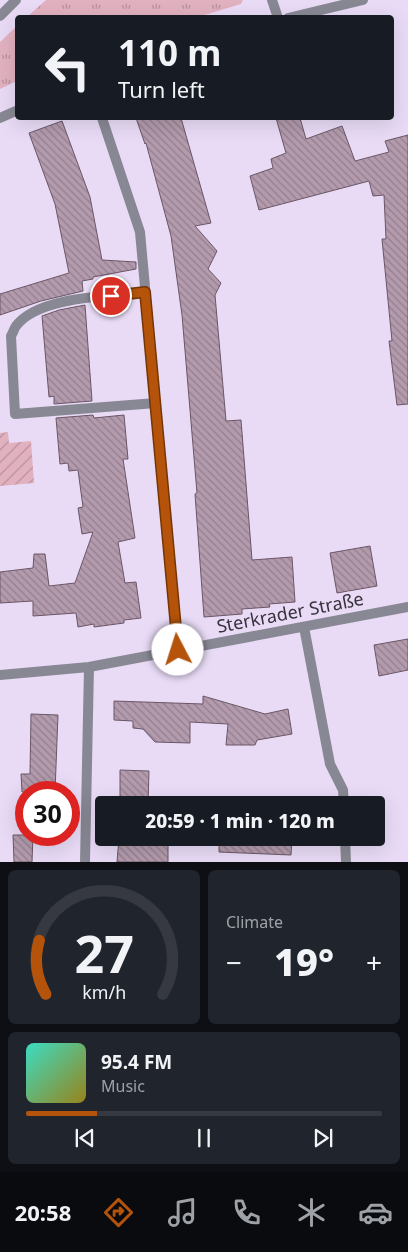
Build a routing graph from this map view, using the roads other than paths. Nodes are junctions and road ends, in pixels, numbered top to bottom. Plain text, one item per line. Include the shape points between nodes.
1 (16, 0) edge
2 (272, 0) edge
3 (363, 0) edge
4 (277, 15) edge
5 (300, 15) edge
6 (0, 16) edge
7 (15, 111) edge
8 (0, 118) edge
9 (103, 120) edge
10 (145, 292) junction
11 (156, 403) junction
12 (408, 607) edge
13 (304, 627) junction
14 (178, 650) junction
15 (89, 668) junction
16 (0, 676) edge
17 (343, 796) edge
18 (345, 846) edge
19 (85, 862) edge
20 (346, 862) edge

1 - 6 street
2 - 4 street
3 - 5 street
7 - 8 street
9 - 10 street via 140,232
10 - 11 street
10 - 11 street via 60,301 40,308 16,326 11,336 16,414
11 - 14 street
12 - 13 street, Sterkrader Straße
13 - 14 street, Sterkrader Straße
13 - 17 street via 330,764
14 - 15 street, Sterkrader Straße
15 - 16 street, Sterkrader Straße
15 - 19 street
18 - 20 street

